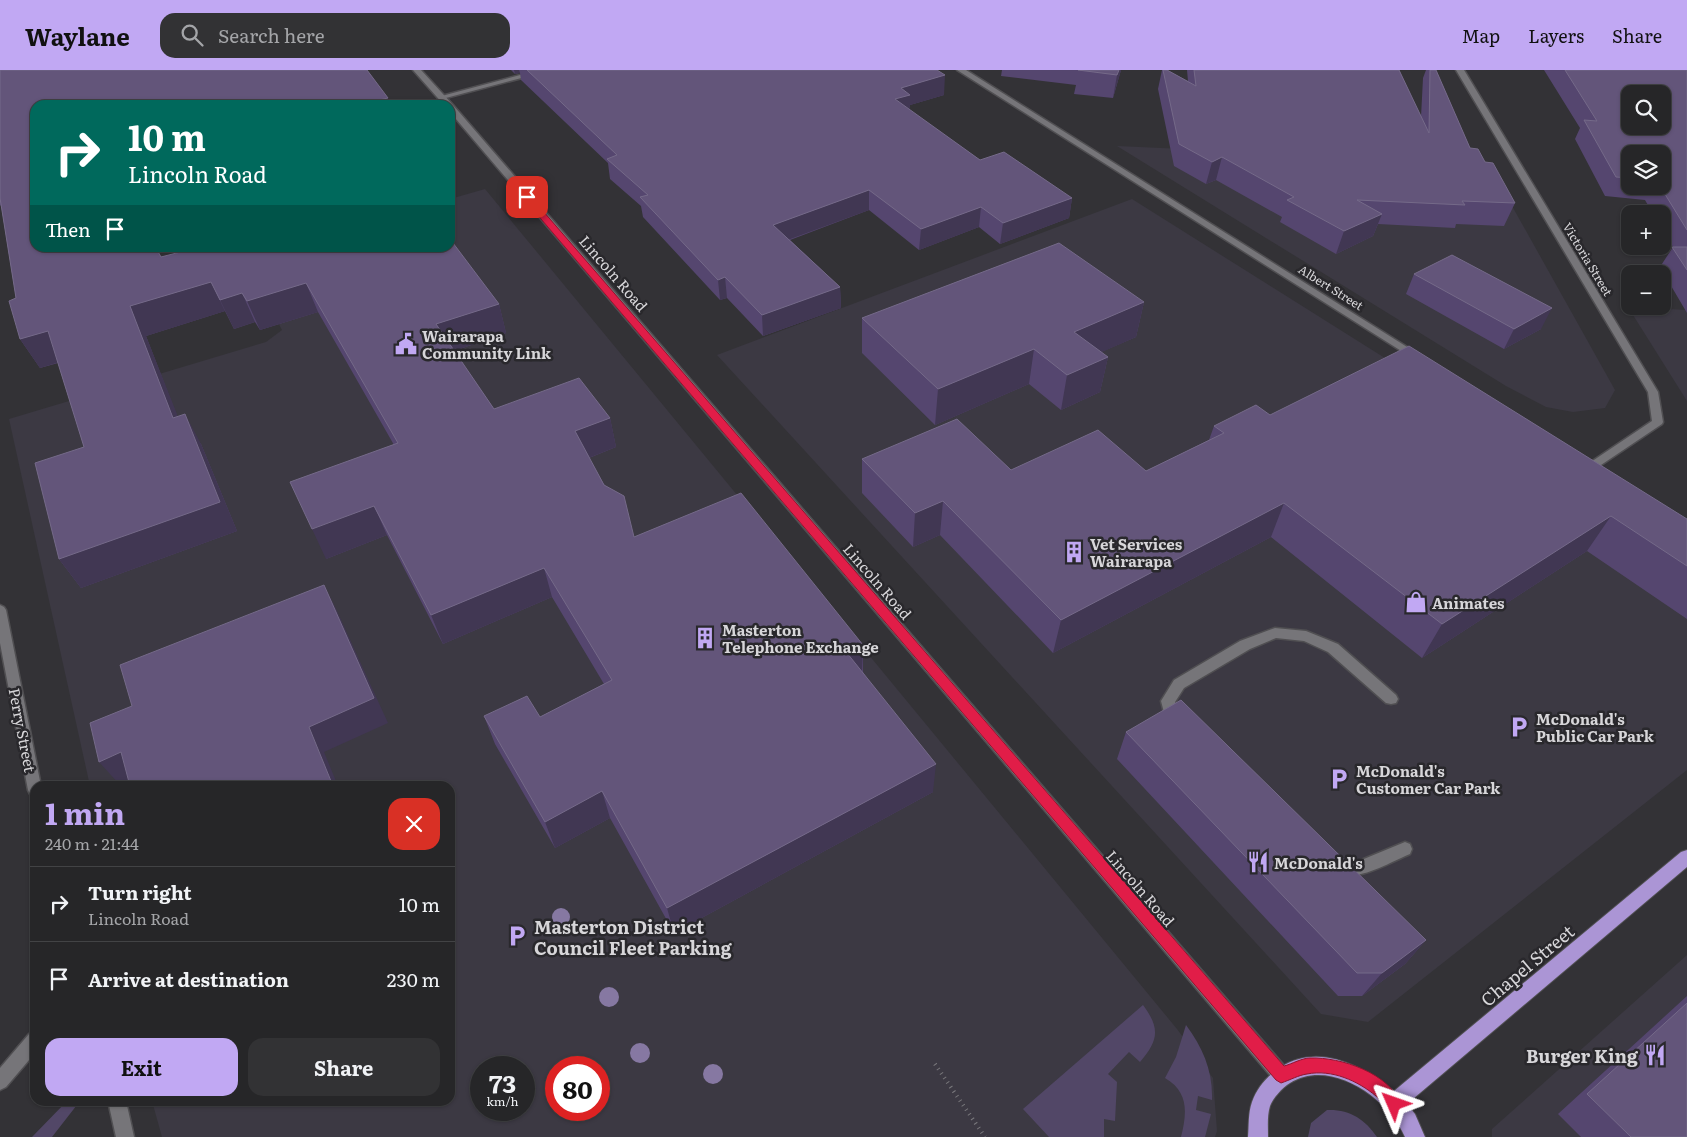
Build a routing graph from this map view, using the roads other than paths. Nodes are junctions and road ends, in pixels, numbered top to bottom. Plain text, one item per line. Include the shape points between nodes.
1 (417, 70) edge
2 (548, 70) edge
3 (961, 70) edge
4 (1460, 70) edge
5 (444, 100) edge
6 (455, 100) edge
7 (455, 112) edge
8 (1423, 360) edge
9 (1591, 465) edge
10 (0, 610) edge
11 (1391, 699) dead end
12 (1185, 730) edge
13 (33, 781) edge
14 (1405, 849) dead end
15 (1687, 857) edge
16 (1322, 860) edge
17 (30, 1046) edge
18 (1281, 1075) junction
19 (0, 1081) edge
20 (1394, 1104) junction
21 (118, 1106) edge
22 (125, 1137) edge
23 (1258, 1137) edge
24 (1415, 1137) edge

1 - 5 street, Lincoln Road
2 - 6 street
3 - 8 street, Albert Street
4 - 9 street, Victoria Street via 1653,392 1658,422
7 - 18 street, Lincoln Road
10 - 13 street, Perry Street
11 - 12 street via 1333,648 1306,636 1275,633 1245,645 1179,684 1168,701 1171,716
14 - 16 street via 1360,868 1334,868
15 - 20 highway, Chapel Street
17 - 19 street
18 - 20 highway via 1308,1066 1338,1067 1360,1076
18 - 23 highway via 1262,1100
20 - 24 highway via 1406,1117
21 - 22 street

